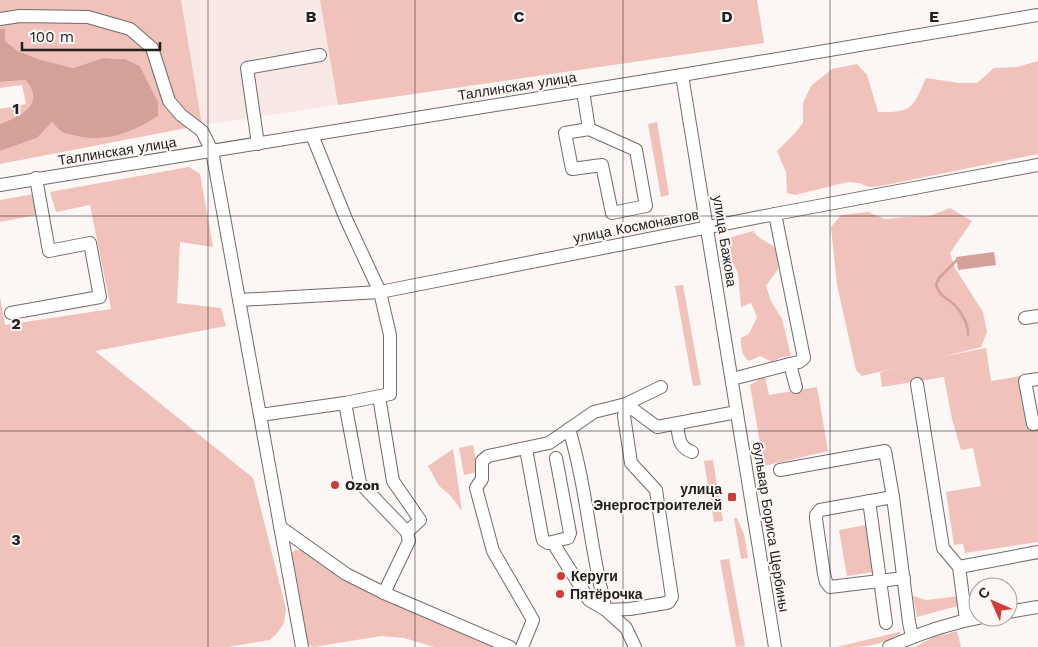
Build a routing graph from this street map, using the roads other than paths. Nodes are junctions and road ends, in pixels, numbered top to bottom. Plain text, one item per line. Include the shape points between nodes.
1 (1038, 15) edge
2 (0, 19) edge
3 (320, 55) dead end
4 (682, 75) junction
5 (583, 91) junction
6 (589, 129) junction
7 (312, 135) junction
8 (258, 144) junction
9 (212, 151) junction
10 (1038, 165) edge
11 (36, 178) junction
12 (0, 185) edge
13 (775, 214) junction
14 (708, 227) junction
15 (380, 292) junction
16 (238, 300) junction
17 (11, 313) dead end
18 (790, 364) junction
19 (732, 379) junction
20 (1038, 379) edge
21 (917, 384) dead end
22 (661, 387) dead end
23 (796, 387) dead end
24 (379, 396) junction
25 (345, 403) junction
26 (626, 404) junction
27 (737, 412) junction
28 (260, 415) junction
29 (1038, 423) edge
30 (677, 424) junction
31 (568, 429) junction
32 (531, 448) junction
33 (692, 452) dead end
34 (556, 458) dead end
35 (780, 470) dead end
36 (894, 497) junction
37 (869, 501) junction
38 (280, 527) junction
39 (407, 532) junction
40 (553, 543) junction
41 (305, 545) junction
42 (1038, 552) edge
43 (286, 560) junction
44 (959, 568) junction
45 (904, 578) junction
46 (880, 581) junction
47 (384, 593) junction
48 (1038, 607) edge
49 (606, 610) junction
50 (1018, 610) edge
51 (966, 620) joint
52 (886, 623) dead end
53 (912, 637) junction
54 (302, 647) edge
55 (510, 647) edge
56 (522, 647) edge
57 (635, 647) edge
58 (775, 647) edge
59 (889, 647) edge
60 (901, 647) edge

1 - 4 street, Таллинская улица
2 - 9 street via 20,16 88,18 130,29 152,48 169,101 202,131
3 - 8 street via 247,68
4 - 5 street, Таллинская улица
4 - 14 street, улица Бажова
5 - 6 street
5 - 7 street, Таллинская улица
6 - 6 street via 565,133 572,169 602,164 612,213 646,206 636,150
7 - 8 street, Таллинская улица
7 - 15 street
8 - 9 street, Таллинская улица
9 - 11 street, Таллинская улица
9 - 16 street
10 - 13 street, улица Космонавтов
11 - 12 street, Таллинская улица
11 - 17 street via 49,251 90,243 100,297
13 - 14 street, улица Космонавтов
13 - 18 street via 804,358
14 - 15 street, улица Космонавтов
14 - 19 street, улица Бажова
15 - 16 street, улица Космонавтов
15 - 24 street via 390,335 390,394
16 - 28 street
18 - 19 street
18 - 23 street
19 - 27 street, улица Бажова
20 - 29 street via 1025,381 1033,424
21 - 44 street via 943,548
22 - 26 street
24 - 25 street
24 - 39 street via 393,481 420,520
25 - 28 street
25 - 39 street via 360,483
26 - 30 street via 657,426
26 - 31 street via 594,412
26 - 49 street via 624,416 631,463 656,490 672,597 666,603
27 - 30 street
27 - 58 street, бульвар Бориса Щербины
28 - 38 street
30 - 33 street via 680,443
31 - 32 street via 549,443
31 - 49 street
32 - 40 street via 543,540
32 - 56 street via 488,456 482,461 482,479 476,488 493,551 533,620
34 - 40 street via 570,533 568,538
35 - 36 street via 885,451
36 - 37 street
36 - 45 street
37 - 46 street
37 - 46 street via 820,510 816,519 824,574 830,587
38 - 41 street
38 - 43 street
39 - 47 street via 409,541
40 - 49 street via 589,600
41 - 43 street via 290,549
41 - 47 street via 346,574
42 - 44 street
43 - 54 street
44 - 51 street
45 - 46 street
45 - 53 street
46 - 52 street
47 - 55 street
48 - 50 street
49 - 57 street via 626,628
51 - 53 street
53 - 59 street
53 - 60 street

